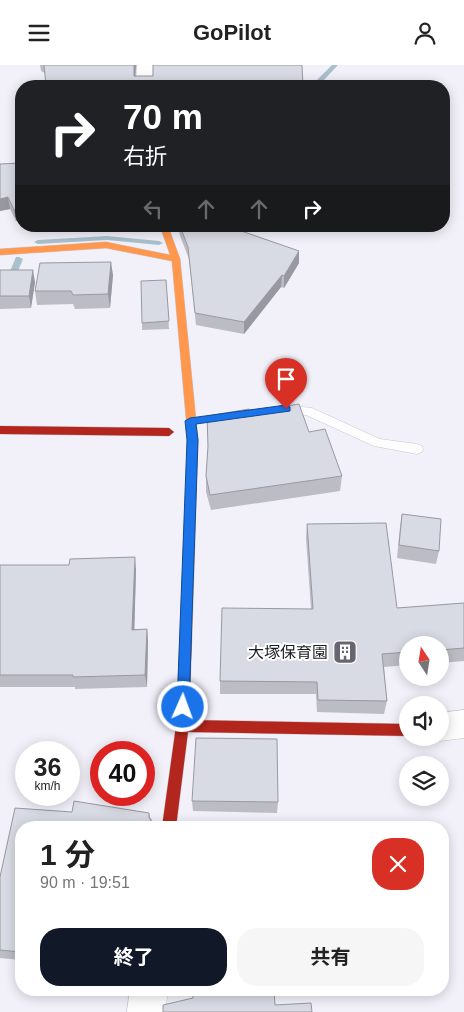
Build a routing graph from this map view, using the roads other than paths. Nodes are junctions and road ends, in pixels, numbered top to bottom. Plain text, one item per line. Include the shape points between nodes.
1 (145, 65) edge
2 (144, 80) edge
3 (166, 232) edge
4 (0, 252) edge
5 (176, 259) junction
6 (267, 411) edge
7 (0, 430) edge
8 (169, 432) dead end
9 (417, 449) dead end
10 (464, 724) edge
11 (449, 726) edge
12 (182, 727) junction
13 (399, 730) edge
14 (171, 821) edge
15 (148, 996) edge
16 (146, 1012) edge

1 - 2 street
3 - 5 street
4 - 5 street via 106,245
5 - 12 street via 195,421
6 - 9 lane via 308,411 378,443
7 - 8 street
10 - 11 street
12 - 13 street
12 - 14 street
15 - 16 street

